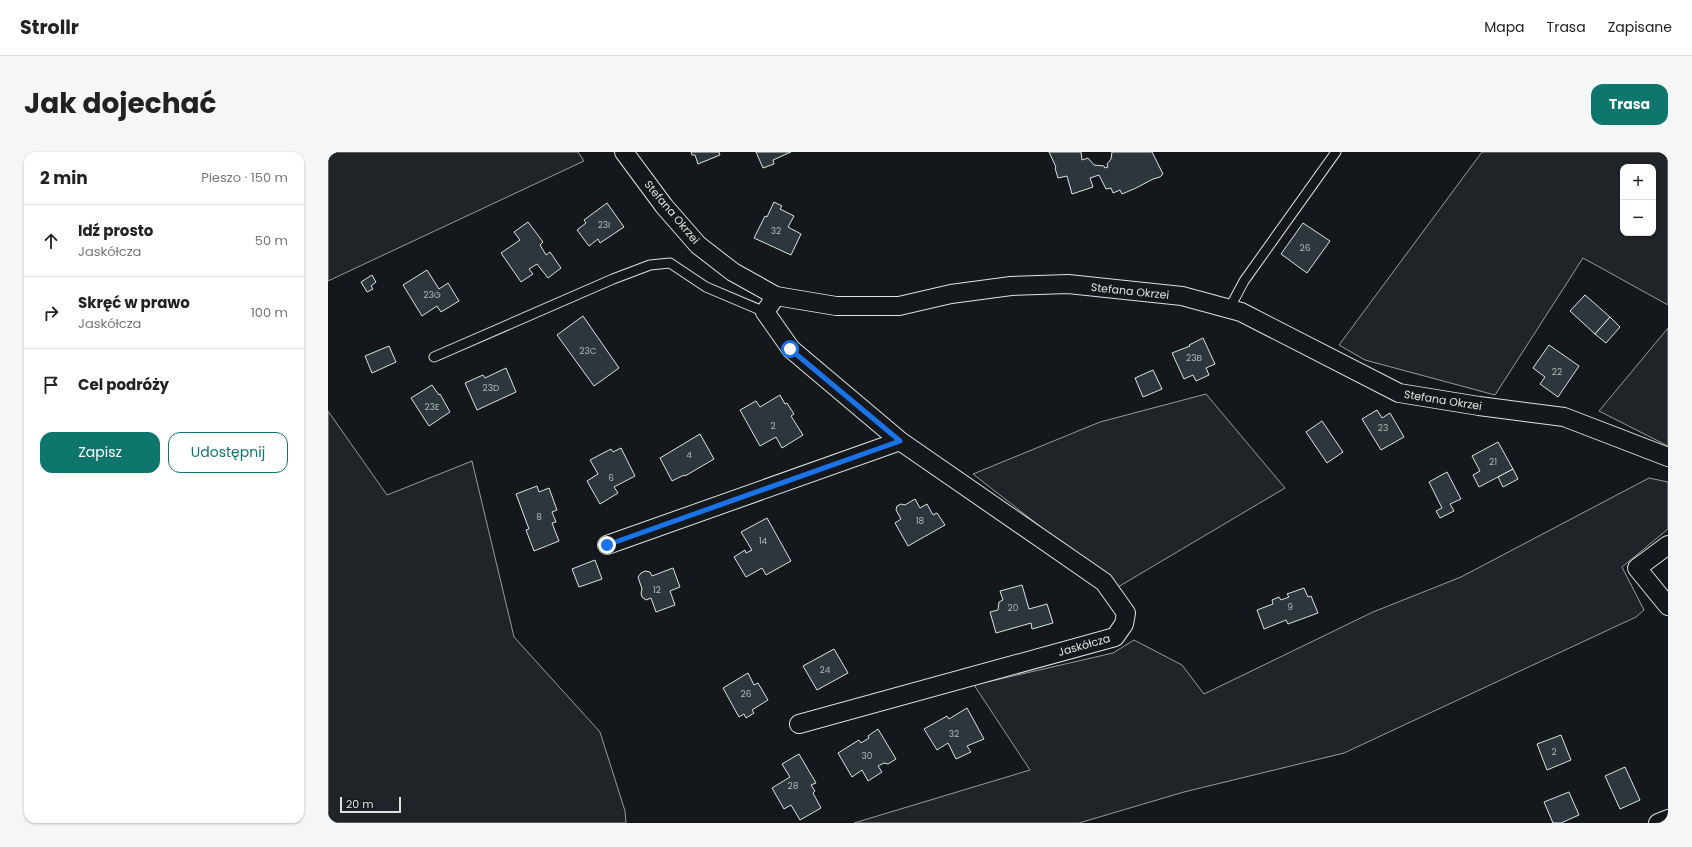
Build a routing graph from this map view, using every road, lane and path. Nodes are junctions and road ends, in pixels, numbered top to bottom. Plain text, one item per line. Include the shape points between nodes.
1 (624, 152) edge
2 (1336, 152) edge
3 (776, 296) junction
4 (1229, 309) junction
5 (765, 312) junction
6 (434, 357) dead end
7 (900, 441) junction
8 (1668, 457) edge
9 (607, 545) dead end
10 (1668, 545) edge
11 (1668, 606) edge
12 (799, 724) dead end
13 (1668, 819) edge
14 (1658, 823) edge

1 - 3 street, Stefana Okrzei via 664,206 698,245 733,272
2 - 4 lane via 1244,281
3 - 4 street, Stefana Okrzei via 836,306 900,306 951,294 1011,286 1068,284 1182,296
3 - 5 street
4 - 8 street, Stefana Okrzei via 1241,312 1399,393 1564,417
5 - 6 lane via 706,287 670,263 650,265 612,279
5 - 7 street, Jaskółcza via 790,349
7 - 9 street
7 - 12 street, Jaskółcza via 1104,582 1126,613 1124,624 1115,637
10 - 11 street via 1637,568
13 - 14 street

